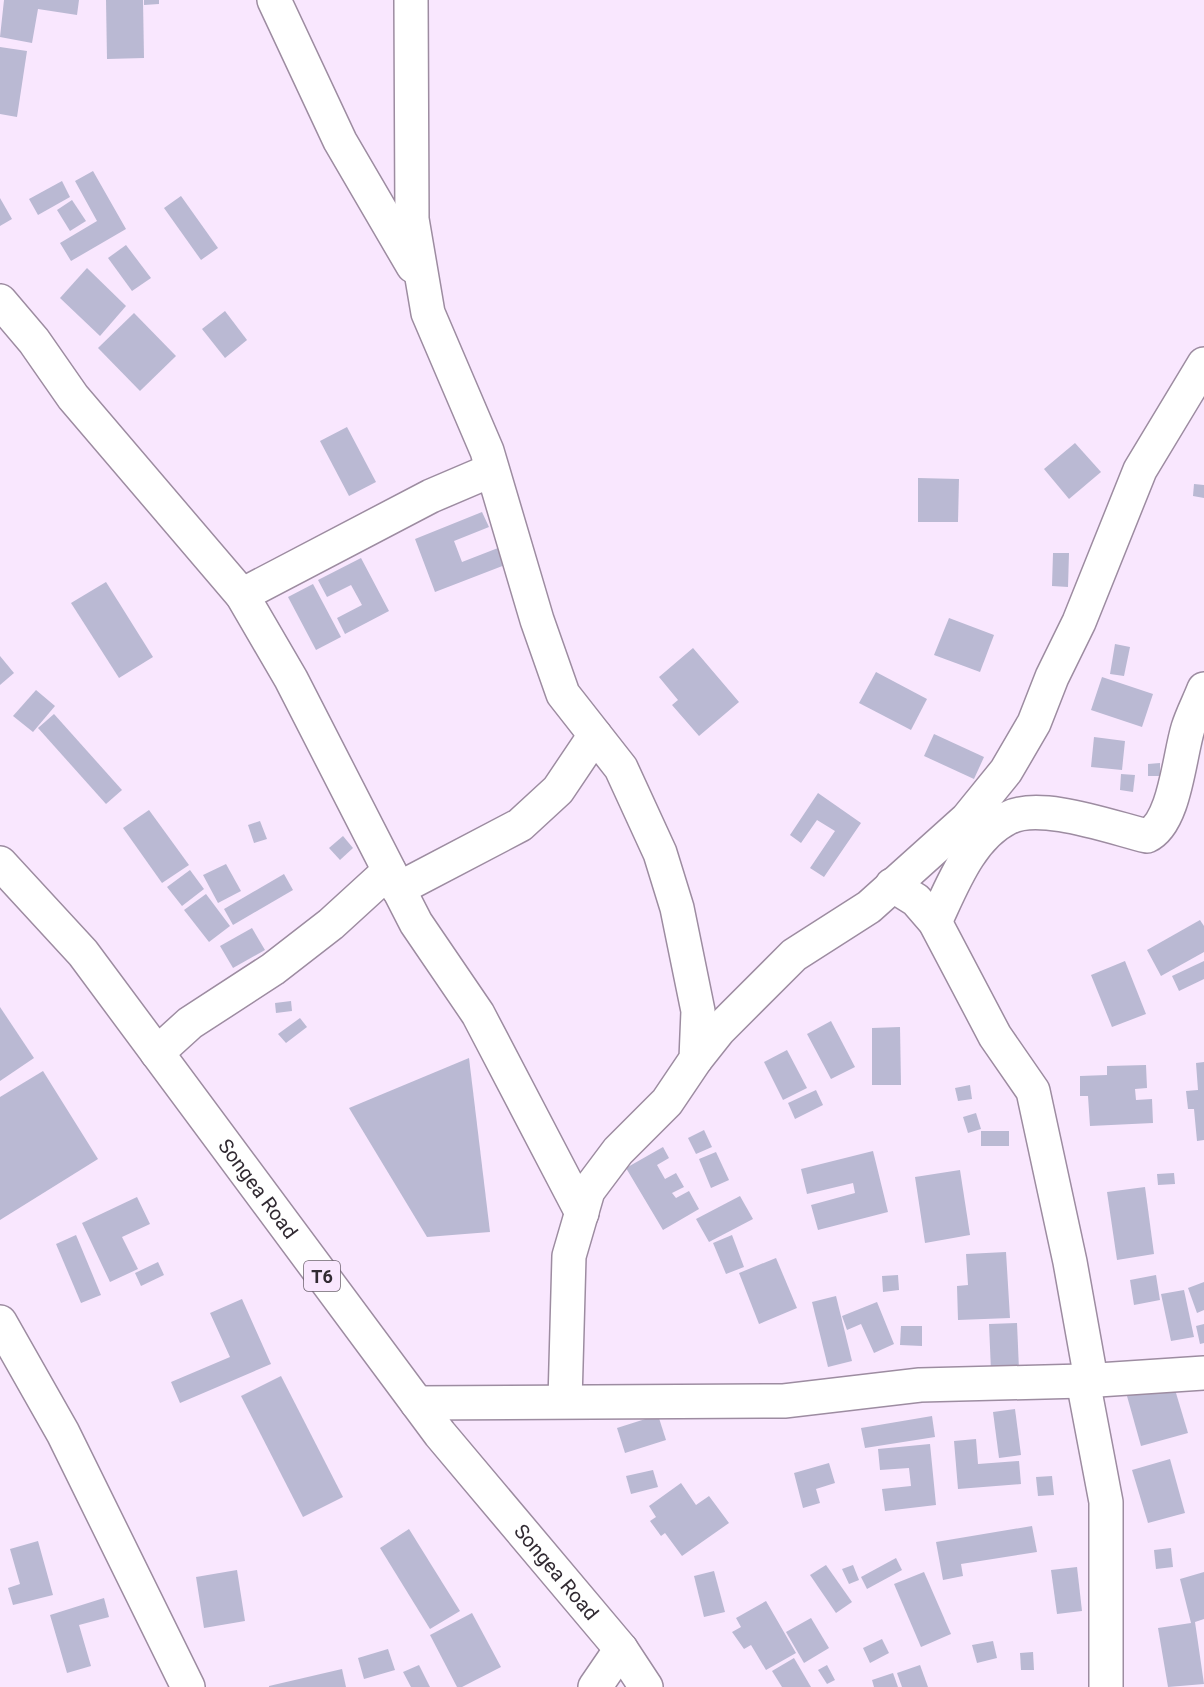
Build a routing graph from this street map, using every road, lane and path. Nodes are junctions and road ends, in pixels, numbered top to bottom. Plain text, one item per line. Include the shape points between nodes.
1 (274, 0) edge
2 (411, 0) edge
3 (422, 280) junction
4 (0, 301) edge
5 (1203, 369) edge
6 (492, 470) junction
7 (242, 595) junction
8 (1204, 689) edge
9 (596, 735) junction
10 (0, 863) edge
11 (393, 880) junction
12 (892, 885) junction
13 (935, 922) junction
14 (157, 1053) junction
15 (696, 1059) junction
16 (582, 1212) junction
17 (0, 1322) edge
18 (1204, 1373) edge
19 (1087, 1380) junction
20 (565, 1401) junction
21 (417, 1403) junction
22 (621, 1649) junction
23 (188, 1687) edge
24 (595, 1687) edge
25 (646, 1687) edge
26 (1106, 1687) edge

1 - 3 main road via 340,141
2 - 3 main road via 411,219
3 - 6 main road via 428,314
4 - 7 main road via 88,415
5 - 12 main road via 1140,470 1079,622 1034,723 1006,771 967,819
6 - 7 main road via 431,496
6 - 9 main road via 562,694
7 - 11 main road via 291,679
8 - 13 main road via 1188,727 1166,814 1156,832 1147,837 1041,813 1009,817 994,827 966,858
9 - 11 main road via 558,790 520,825
9 - 15 main road via 621,768 660,853 698,1011
10 - 14 main road, Songea Road / T6 via 83,953
11 - 14 main road via 273,969 190,1023
11 - 16 main road via 416,923 478,1014
12 - 13 main road via 916,900
12 - 15 main road via 869,907 794,955 719,1030
13 - 19 main road via 995,1036 1033,1091 1070,1262
14 - 21 main road, Songea Road / T6
15 - 16 main road via 667,1102 618,1151 588,1191
16 - 20 main road via 569,1256
17 - 23 main road via 63,1433
18 - 19 main road
19 - 20 main road via 920,1386 784,1401
19 - 26 main road via 1106,1502
20 - 21 main road
21 - 22 main road, Songea Road / T6
22 - 24 main road
22 - 25 main road, Songea Road / T6

